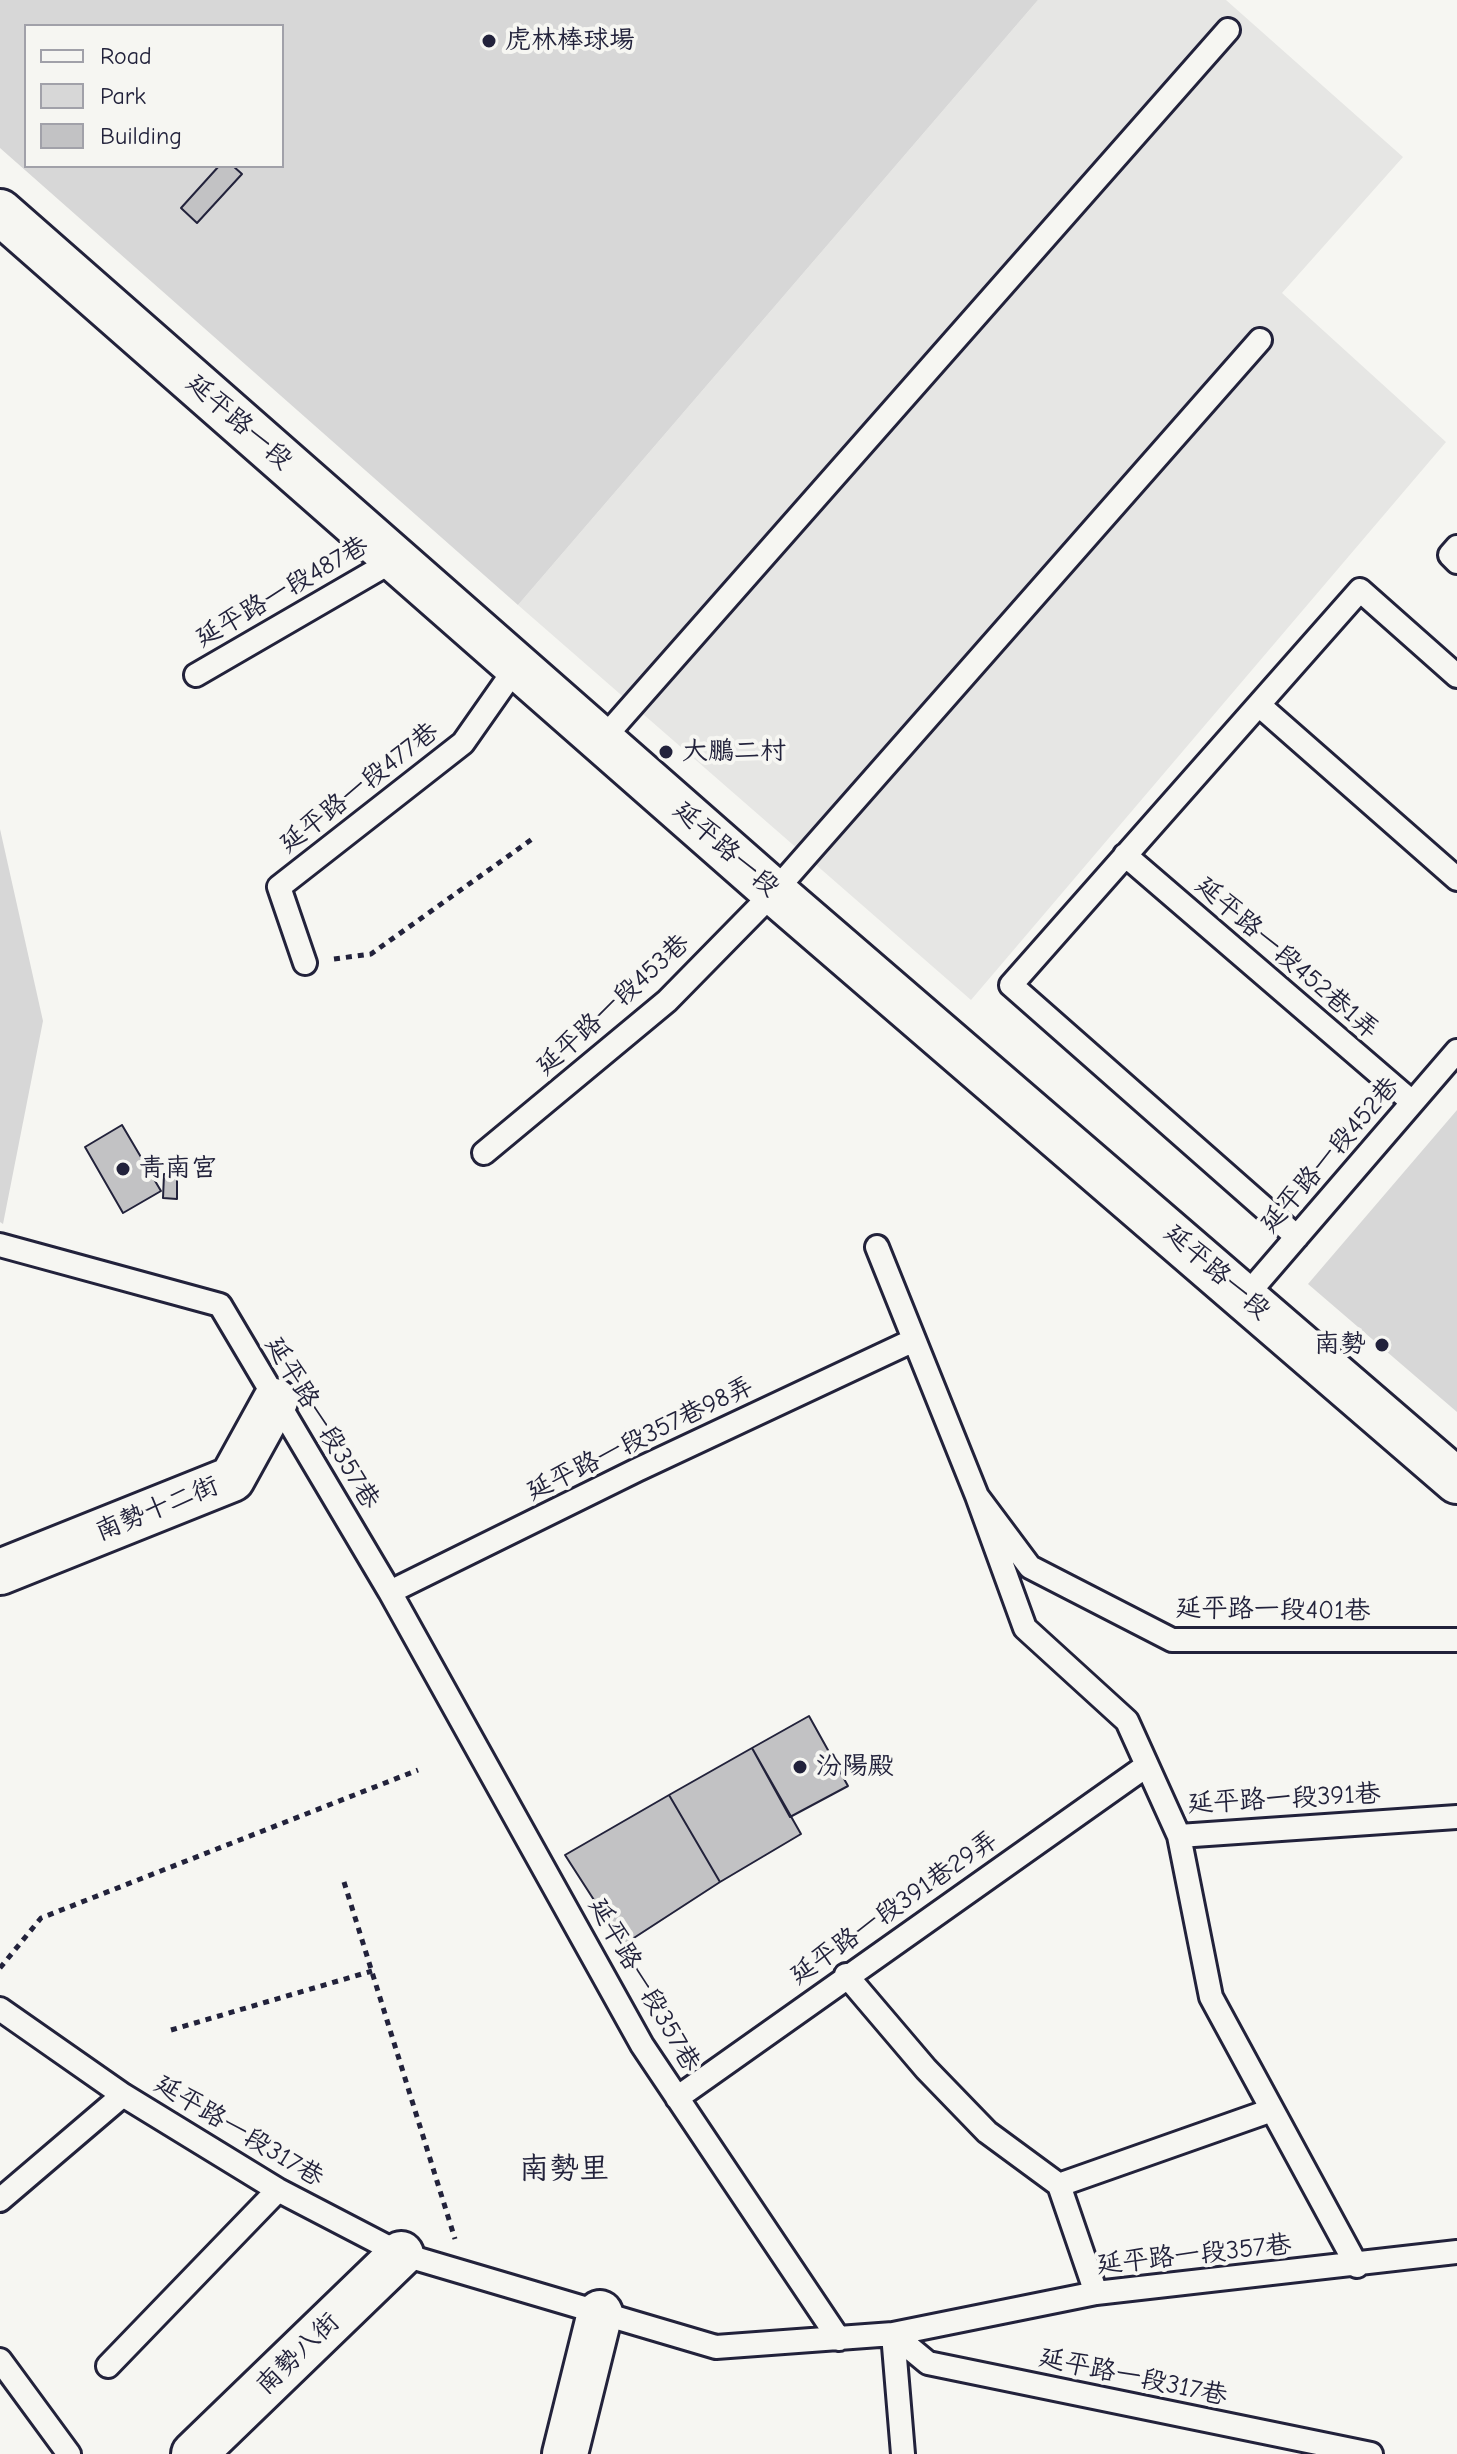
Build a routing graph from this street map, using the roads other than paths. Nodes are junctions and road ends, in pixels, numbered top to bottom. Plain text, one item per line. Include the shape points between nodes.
1 (1228, 30) dead end
2 (0, 212) edge
3 (1260, 340) dead end
4 (1457, 547) edge
5 (396, 559) junction
6 (1457, 562) edge
7 (517, 666) junction
8 (196, 675) dead end
9 (1457, 676) edge
10 (1259, 705) junction
11 (602, 740) junction
12 (1125, 855) junction
13 (1457, 879) edge
14 (774, 892) junction
15 (305, 963) road end
16 (1457, 1051) edge
17 (1412, 1102) junction
18 (484, 1153) dead end
19 (1297, 1237) junction
20 (0, 1245) edge
21 (877, 1247) dead end
22 (1245, 1297) junction
23 (914, 1340) junction
24 (275, 1401) junction
25 (1457, 1481) edge
26 (977, 1496) junction
27 (0, 1572) edge
28 (390, 1592) junction
29 (1457, 1640) edge
30 (1146, 1766) junction
31 (1457, 1817) edge
32 (1179, 1836) junction
33 (846, 1975) junction
34 (0, 2009) edge
35 (123, 2095) junction
36 (677, 2098) junction
37 (1272, 2110) junction
38 (1059, 2185) junction
39 (278, 2190) junction
40 (0, 2200) edge
41 (1457, 2252) edge
42 (401, 2254) junction
43 (1357, 2266) junction
44 (1096, 2293) junction
45 (600, 2313) junction
46 (893, 2334) junction
47 (839, 2339) junction
48 (0, 2360) edge
49 (108, 2366) dead end
50 (69, 2454) edge
51 (194, 2454) edge
52 (565, 2454) edge
53 (903, 2454) edge
54 (1371, 2454) edge

1 - 11 lane
2 - 5 street, 延平路一段
3 - 14 lane, 延平路一段453巷
4 - 6 lane via 1450,555
5 - 7 street, 延平路一段
5 - 8 lane, 延平路一段487巷
7 - 11 street, 延平路一段
7 - 15 lane, 延平路一段477巷 via 463,743 279,887
9 - 10 lane via 1360,590
10 - 12 lane
10 - 13 lane
11 - 14 street, 延平路一段
12 - 17 lane, 延平路一段452巷1弄
12 - 19 lane via 1011,985
14 - 18 lane, 延平路一段453巷 via 667,1001
14 - 22 street, 延平路一段
16 - 17 lane, 延平路一段452巷
17 - 19 lane, 延平路一段452巷
19 - 22 lane, 延平路一段452巷
20 - 24 lane, 延平路一段357巷 via 220,1305
21 - 23 lane, 延平路一段401巷
22 - 25 street, 延平路一段
23 - 26 lane, 延平路一段401巷
23 - 28 lane, 延平路一段357巷98弄
24 - 27 street, 南勢十二街 via 232,1479
24 - 28 lane, 延平路一段357巷
26 - 29 lane, 延平路一段401巷 via 1030,1567 1172,1640
26 - 30 lane, 延平路一段391巷 via 1025,1628 1127,1721
28 - 36 lane, 延平路一段357巷 via 642,2045
30 - 32 lane, 延平路一段391巷
30 - 33 lane, 延平路一段391巷29弄
31 - 32 lane, 延平路一段391巷
32 - 37 lane via 1211,1997
33 - 36 lane, 延平路一段391巷29弄
33 - 38 lane via 987,2132
34 - 35 lane, 延平路一段317巷
35 - 39 lane, 延平路一段317巷
35 - 40 lane
36 - 47 lane, 延平路一段357巷
37 - 38 lane
37 - 43 lane
38 - 44 lane
39 - 42 lane, 延平路一段317巷
39 - 49 lane
41 - 43 lane, 延平路一段357巷
42 - 45 lane, 延平路一段317巷
42 - 51 street, 南勢八街
43 - 44 lane, 延平路一段357巷
44 - 46 lane, 延平路一段357巷
45 - 47 lane, 延平路一段317巷 via 716,2347
45 - 52 street
46 - 47 lane, 延平路一段357巷
46 - 53 lane
46 - 54 lane, 延平路一段317巷 via 928,2363
48 - 50 lane

